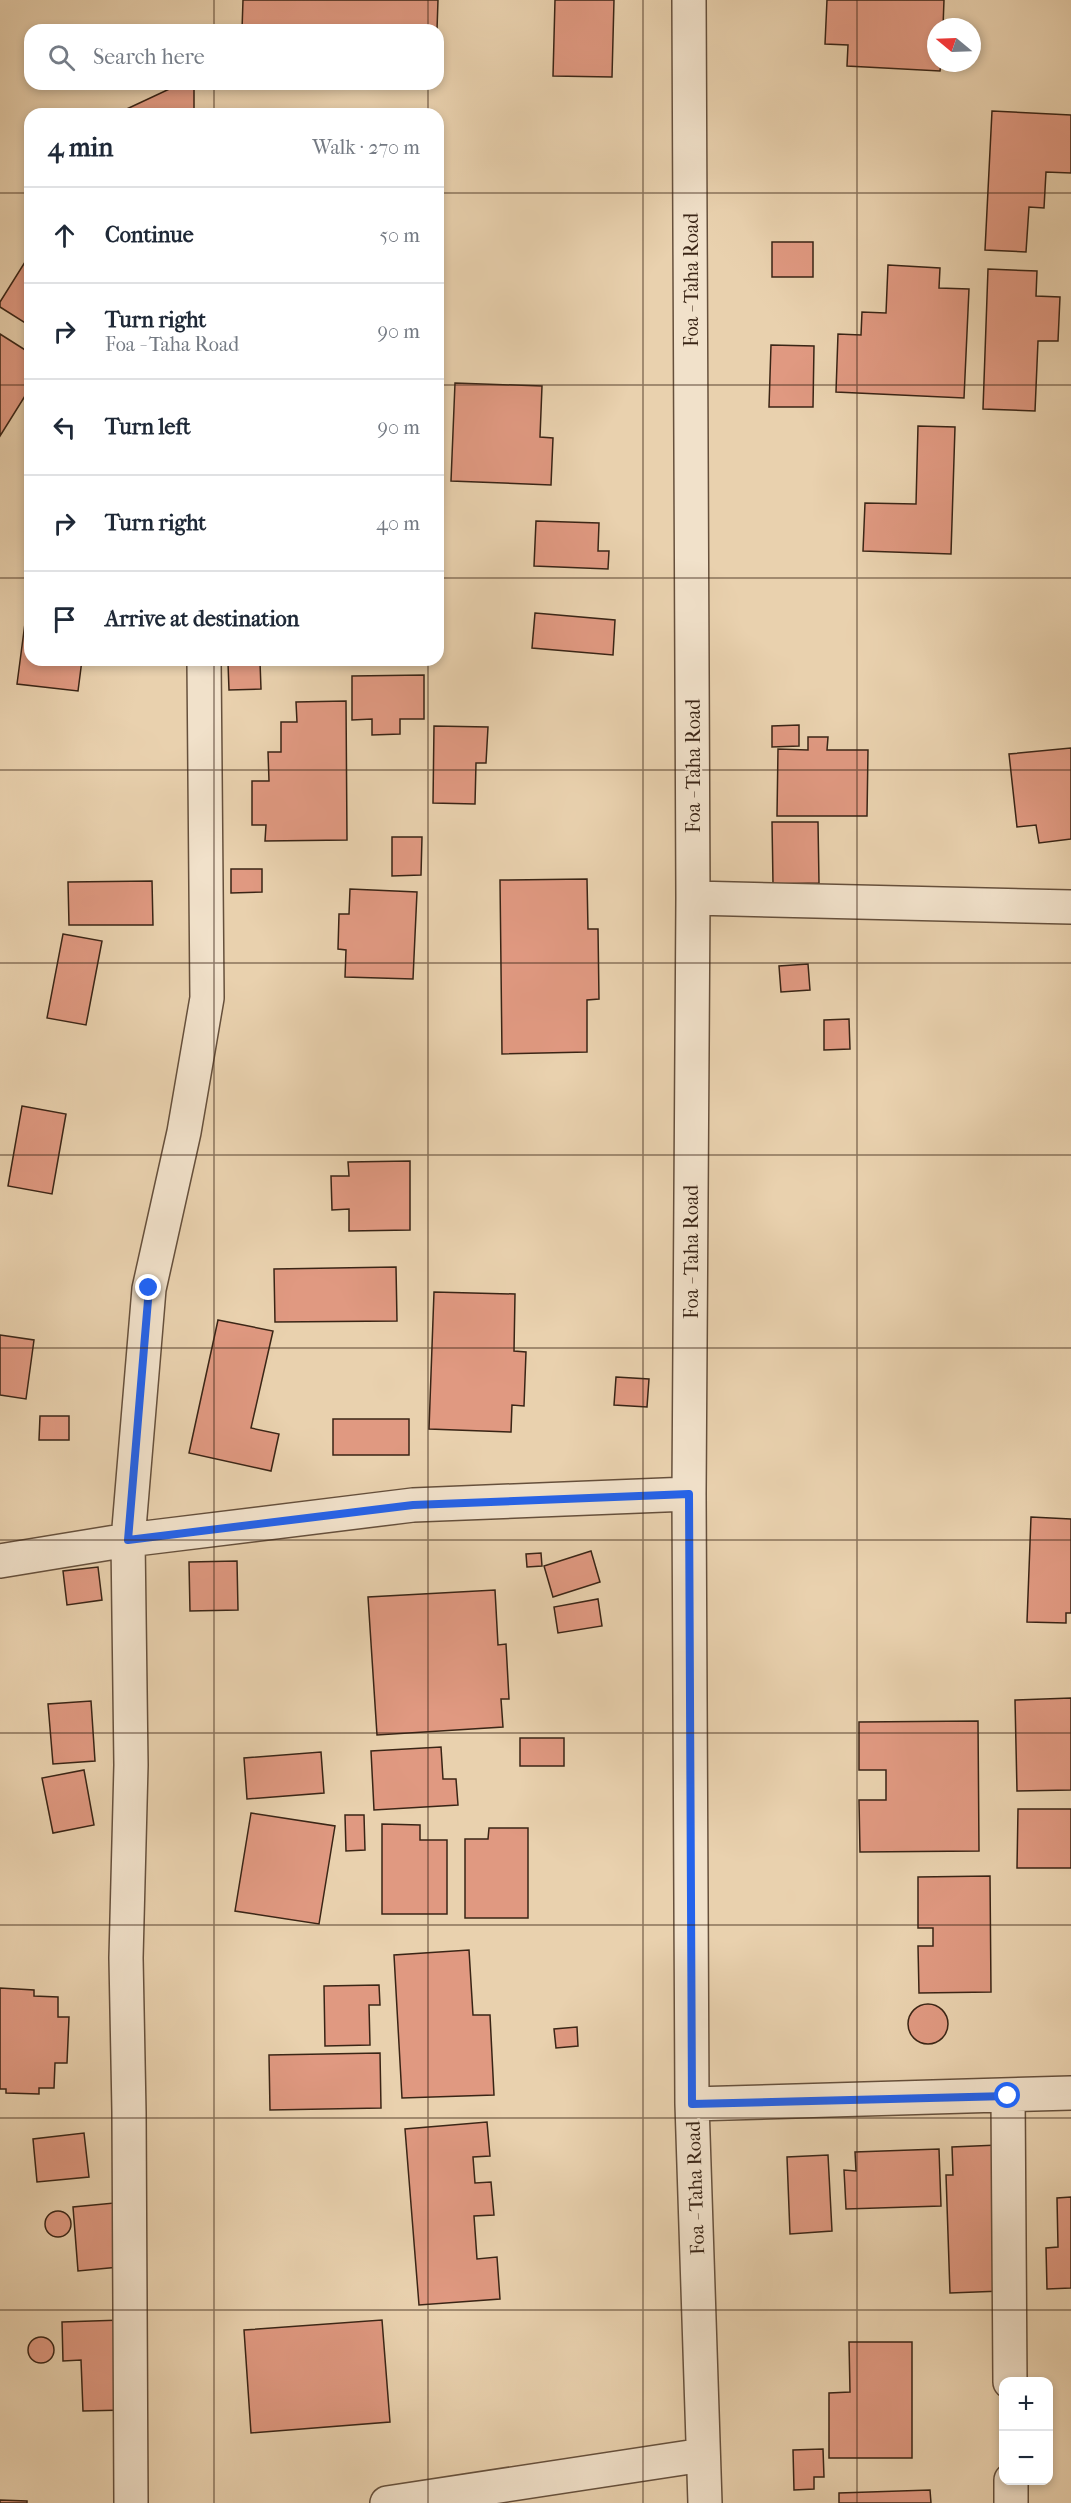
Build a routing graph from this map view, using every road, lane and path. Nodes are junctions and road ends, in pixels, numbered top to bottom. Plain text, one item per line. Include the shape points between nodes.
1 (689, 0) edge
2 (204, 666) edge
3 (693, 898) junction
4 (1071, 907) edge
5 (689, 1494) junction
6 (128, 1540) junction
7 (0, 1561) edge
8 (1071, 2093) edge
9 (1008, 2096) junction
10 (692, 2104) junction
11 (1010, 2377) edge
12 (703, 2455) junction
13 (1011, 2485) edge
14 (131, 2503) edge
15 (387, 2503) edge
16 (705, 2503) edge
17 (1011, 2503) edge

1 - 3 street, Foa - Taha Road
2 - 6 street via 207,998 184,1132 149,1288
3 - 4 street
3 - 5 street, Foa - Taha Road
5 - 6 street via 413,1505
5 - 10 street, Foa - Taha Road
6 - 7 street
6 - 14 street via 131,1765 126,1958
8 - 9 street
9 - 10 street
9 - 11 street
10 - 12 street, Foa - Taha Road
12 - 15 street
12 - 16 street, Foa - Taha Road
13 - 17 street

